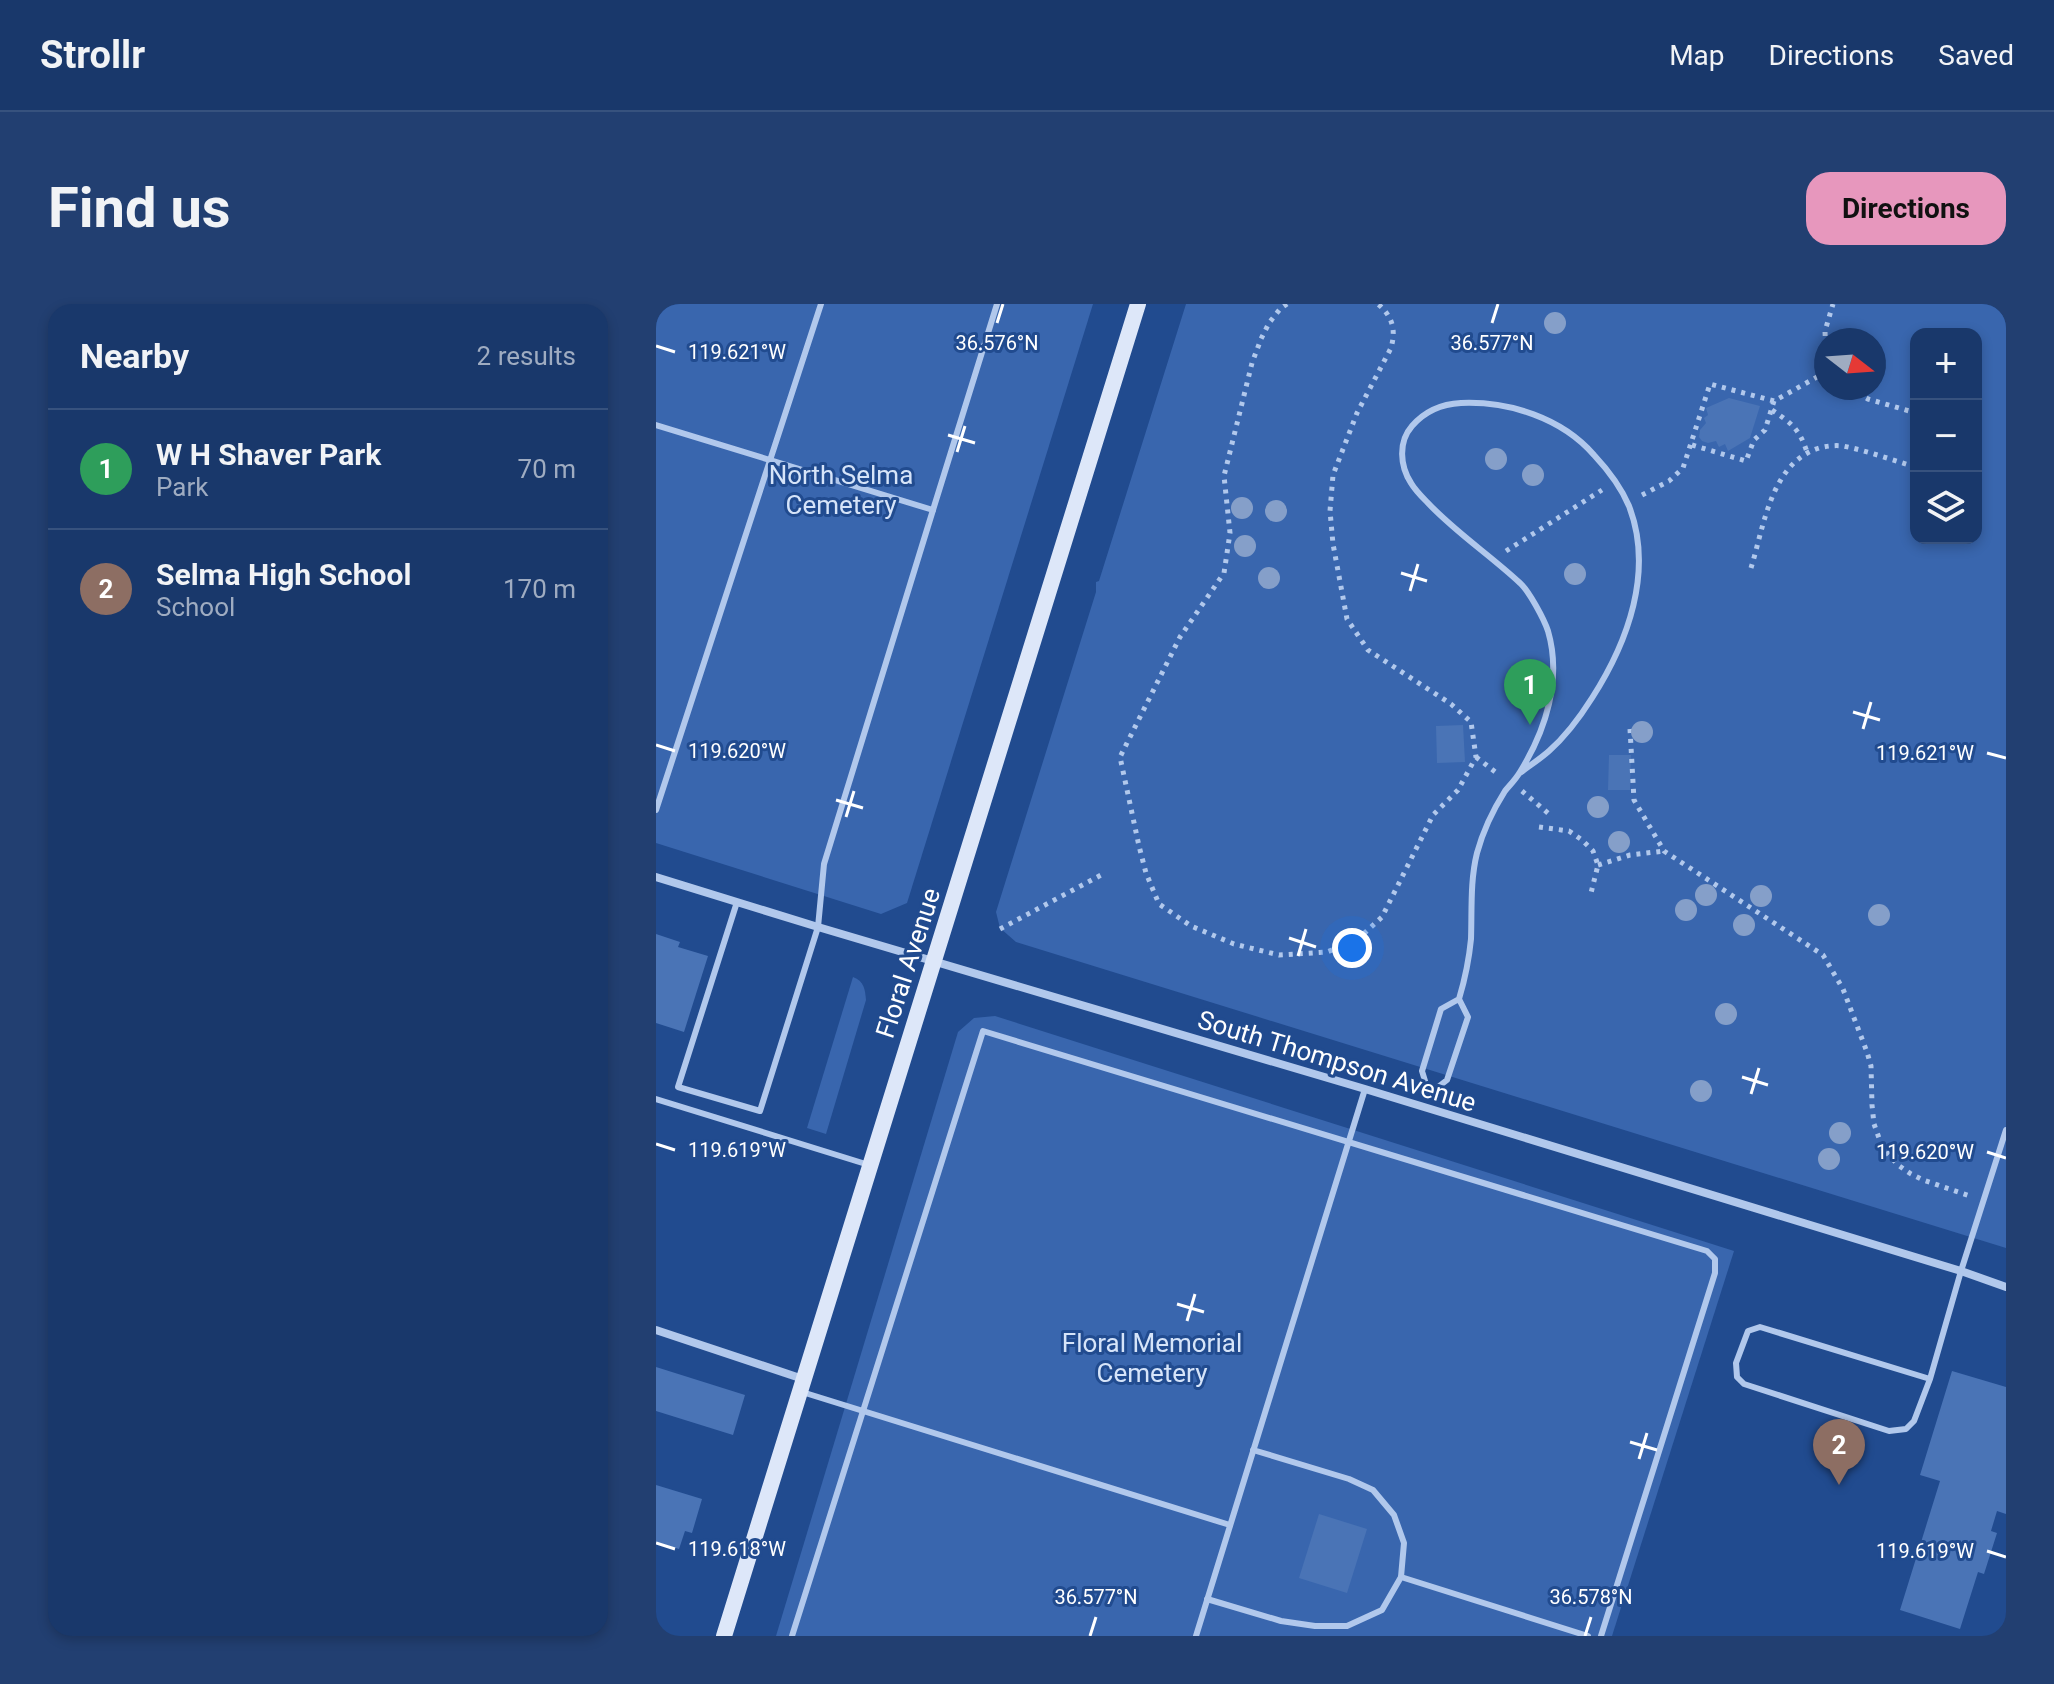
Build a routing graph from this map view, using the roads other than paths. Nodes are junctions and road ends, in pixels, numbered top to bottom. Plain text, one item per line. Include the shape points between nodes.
1 (821, 304) edge
2 (997, 304) edge
3 (1138, 304) edge
4 (656, 425) edge
5 (769, 460) junction
6 (933, 510) junction
7 (1520, 773) junction
8 (656, 810) edge
9 (656, 877) edge
10 (737, 902) junction
11 (818, 927) junction
12 (935, 961) junction
13 (1459, 999) junction
14 (1365, 1089) junction
15 (1429, 1094) junction
16 (656, 1099) edge
17 (1425, 1108) junction
18 (2006, 1130) edge
19 (1348, 1143) junction
20 (869, 1165) junction
21 (1961, 1271) junction
22 (2006, 1287) edge
23 (656, 1330) edge
24 (1930, 1379) junction
25 (802, 1385) junction
26 (863, 1412) junction
27 (1253, 1450) junction
28 (1230, 1525) junction
29 (1401, 1577) junction
30 (1207, 1599) junction
31 (724, 1636) edge
32 (792, 1636) edge
33 (1196, 1636) edge
34 (1588, 1636) edge
35 (1601, 1636) edge

1 - 5 lane
2 - 6 lane
3 - 12 main road, Floral Avenue
4 - 5 lane
5 - 6 lane
5 - 8 lane
6 - 11 lane via 824,864
7 - 7 lane via 1550,750 1583,711 1613,662 1639,576 1634,521 1616,481 1572,434 1511,407 1442,406 1409,430 1401,454 1404,470 1435,510 1523,585 1547,628 1554,660 1541,732
7 - 13 lane via 1497,804 1477,853 1468,967
9 - 10 street, South Thompson Avenue
10 - 11 street, South Thompson Avenue
10 - 11 lane via 678,1087 760,1111
11 - 12 street, South Thompson Avenue
12 - 14 street, South Thompson Avenue
12 - 20 main road, Floral Avenue
13 - 15 lane via 1468,1017 1447,1080
13 - 15 lane via 1441,1009 1422,1071
14 - 17 street, South Thompson Avenue
14 - 19 lane
15 - 17 lane
16 - 20 lane
17 - 21 street, South Thompson Avenue
18 - 21 lane
19 - 26 lane via 983,1031
19 - 27 lane
19 - 35 lane via 1707,1251 1715,1259 1715,1273
20 - 25 main road, Floral Avenue
21 - 22 street, South Thompson Avenue
21 - 24 lane
23 - 25 street
24 - 24 lane via 1760,1327 1748,1331 1736,1363 1737,1377 1744,1384 1889,1431 1906,1429 1914,1421
25 - 26 lane
25 - 31 main road, Floral Avenue
26 - 28 lane
26 - 32 lane
27 - 28 lane
27 - 29 lane via 1373,1490 1394,1515 1404,1543
28 - 30 lane
29 - 30 lane via 1382,1610 1347,1626 1281,1621
29 - 34 lane
30 - 33 lane

